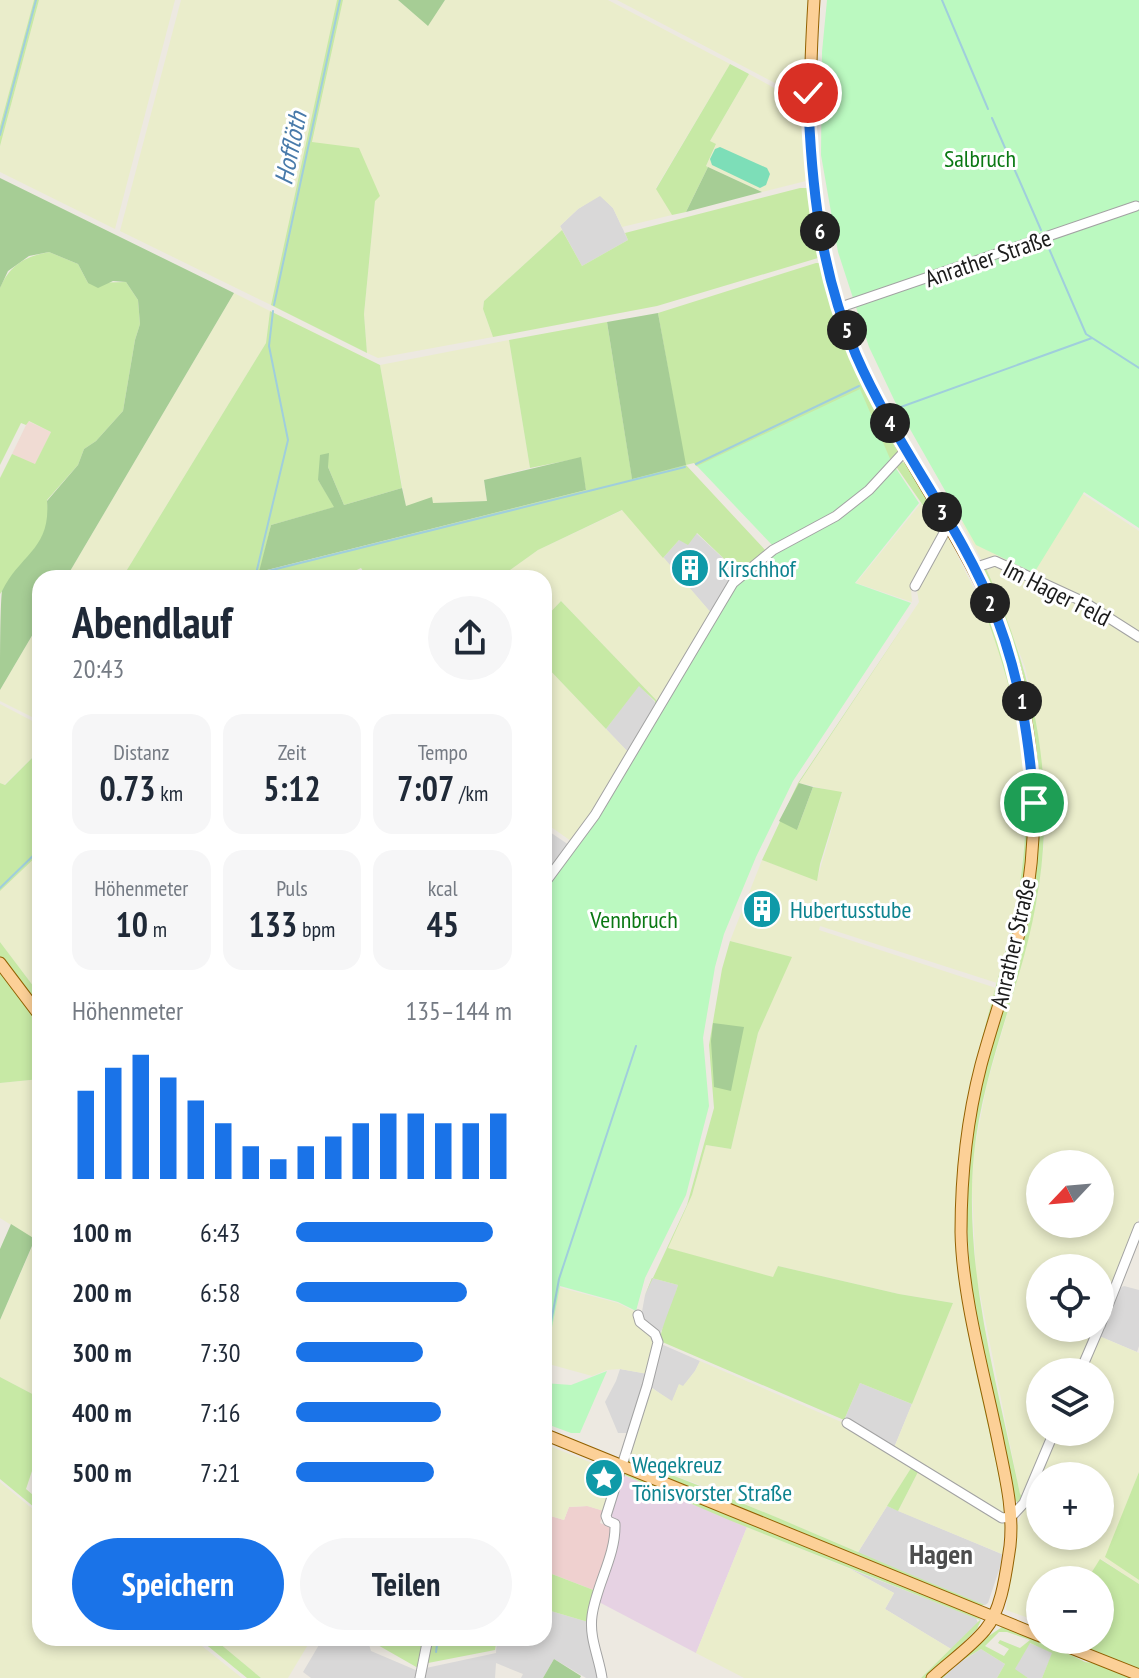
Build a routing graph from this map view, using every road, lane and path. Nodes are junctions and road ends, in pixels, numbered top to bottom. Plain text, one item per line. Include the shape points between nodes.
1 (814, 0) edge
2 (1136, 206) dead end
3 (838, 308) junction
4 (905, 451) junction
5 (949, 524) junction
6 (974, 568) junction
7 (915, 586) dead end
8 (1139, 637) edge
9 (552, 873) edge
10 (0, 963) edge
11 (32, 1005) edge
12 (1139, 1227) edge
13 (1114, 1291) edge
14 (638, 1315) dead end
15 (847, 1423) dead end
16 (552, 1437) edge
17 (1048, 1446) edge
18 (621, 1467) junction
19 (1011, 1517) junction
20 (994, 1616) junction
21 (1026, 1630) edge
22 (426, 1646) edge
23 (1086, 1654) edge
24 (1139, 1675) edge
25 (420, 1678) edge
26 (602, 1678) edge
27 (932, 1678) edge

1 - 3 main road, Anrather Straße via 808,93 811,173
2 - 3 street, Anrather Straße
3 - 4 main road, Anrather Straße
4 - 5 main road, Anrather Straße
4 - 9 street via 836,516 773,550 733,583 595,815
5 - 6 main road, Anrather Straße
5 - 7 street
6 - 8 street, Im Hager Feld via 995,561 1084,602
6 - 19 main road, Anrather Straße via 1018,680 1034,803 1024,912 981,1065 962,1187 961,1238 971,1310
10 - 11 main road
12 - 13 street
14 - 18 street via 658,1342
15 - 19 street via 1002,1518
16 - 18 main road
17 - 19 street via 1024,1503
18 - 20 main road
18 - 26 street via 606,1516 615,1524 615,1537 592,1616
19 - 20 main road, Anrather Straße via 1007,1565
20 - 21 main road
20 - 27 main road
22 - 25 street
23 - 24 main road

